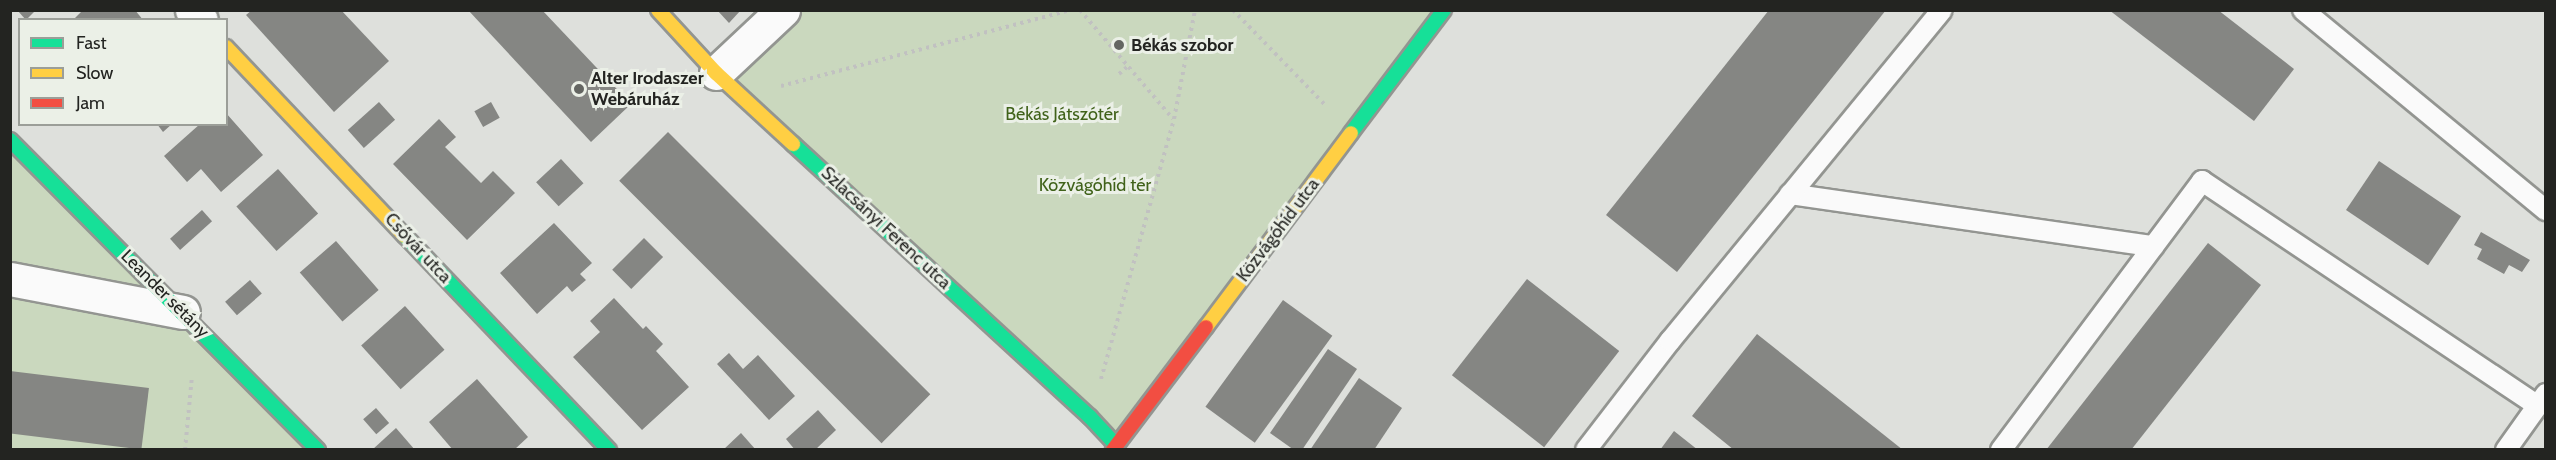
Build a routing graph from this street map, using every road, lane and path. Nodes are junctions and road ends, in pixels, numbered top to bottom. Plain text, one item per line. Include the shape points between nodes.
1 (658, 10) edge
2 (783, 10) edge
3 (1071, 10) edge
4 (1080, 10) edge
5 (1196, 10) edge
6 (1233, 10) edge
7 (1444, 10) edge
8 (1942, 10) edge
9 (2303, 10) edge
10 (228, 48) edge
11 (1127, 67) junction
12 (716, 73) junction
13 (1119, 74) dead end
14 (743, 96) junction
15 (1174, 119) junction
16 (1352, 132) junction
17 (10, 141) edge
18 (1790, 194) junction
19 (2546, 210) edge
20 (2153, 246) junction
21 (10, 279) edge
22 (190, 319) junction
23 (2542, 400) edge
24 (1090, 417) junction
25 (1114, 448) edge
26 (185, 450) edge
27 (318, 450) edge
28 (609, 450) edge
29 (1586, 450) edge
30 (2001, 450) edge
31 (2506, 450) edge

1 - 12 street, Szlacsányi Ferenc utca
2 - 12 street
3 - 14 path
4 - 11 path
5 - 15 path
6 - 16 path
7 - 16 street, Közvágóhíd utca
8 - 18 lane
9 - 19 lane
10 - 28 street, Csővár utca
11 - 13 path
11 - 15 path
12 - 14 street, Szlacsányi Ferenc utca
14 - 24 street, Szlacsányi Ferenc utca
15 - 24 path
16 - 25 street, Közvágóhíd utca
17 - 22 street, Leander sétány
18 - 20 lane
18 - 29 lane
20 - 23 lane via 2202,181
20 - 30 lane
21 - 22 street
22 - 26 path
22 - 27 street, Leander sétány
23 - 31 lane
24 - 25 street, Szlacsányi Ferenc utca

